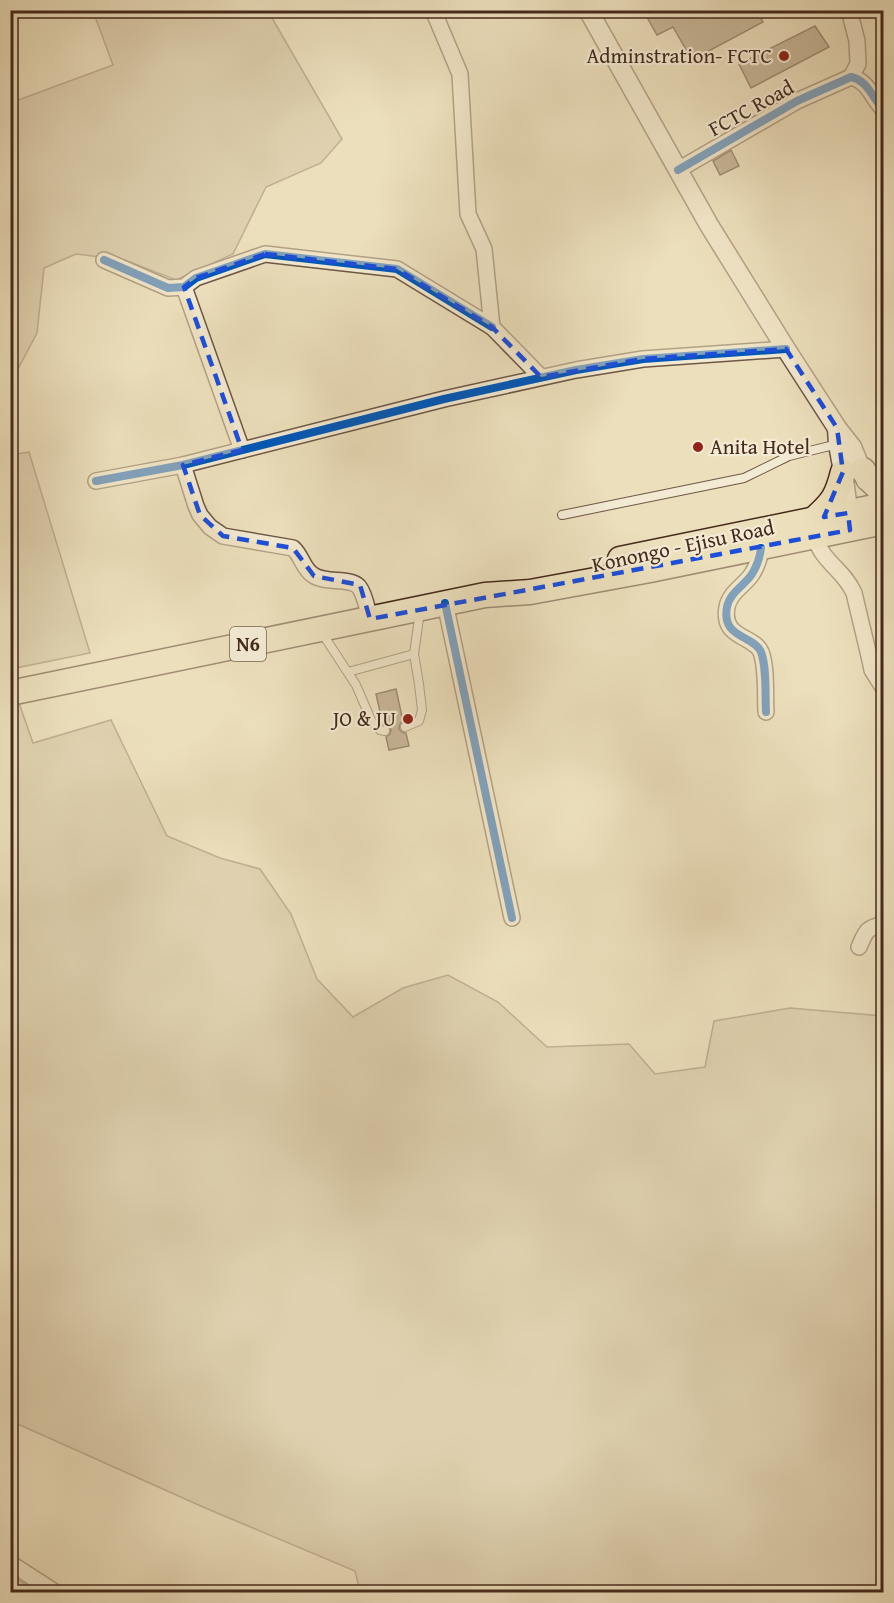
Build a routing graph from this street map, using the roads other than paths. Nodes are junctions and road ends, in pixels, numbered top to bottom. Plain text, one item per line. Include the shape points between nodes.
1 (433, 10) edge
2 (588, 10) edge
3 (849, 10) edge
4 (847, 78) junction
5 (884, 110) edge
6 (678, 170) junction
7 (104, 260) dead end
8 (184, 287) junction
9 (492, 327) junction
10 (786, 349) junction
11 (541, 377) junction
12 (838, 436) junction
13 (242, 450) junction
14 (183, 465) junction
15 (853, 471) junction
16 (96, 481) dead end
17 (881, 510) edge
18 (562, 514) dead end
19 (849, 521) junction
20 (815, 528) junction
21 (762, 548) junction
22 (485, 595) junction
23 (445, 603) junction
24 (420, 608) junction
25 (370, 619) junction
26 (319, 629) junction
27 (414, 654) junction
28 (877, 660) edge
29 (348, 672) junction
30 (884, 689) edge
31 (10, 693) edge
32 (765, 712) dead end
33 (405, 727) dead end
34 (385, 731) dead end
35 (512, 918) dead end
36 (884, 924) edge
37 (860, 947) dead end
38 (10, 1563) edge
39 (55, 1593) edge

1 - 9 street via 460,74 468,214 484,249
2 - 6 street
3 - 4 street via 858,64
4 - 5 street via 858,79
4 - 6 street, FCTC Road
6 - 10 street
7 - 8 street via 168,288
8 - 9 street via 196,278 265,254 398,269
8 - 13 street
9 - 11 street
10 - 11 street via 644,359
10 - 12 street
11 - 13 street
12 - 15 street via 852,447
12 - 18 lane via 744,478
13 - 14 street
14 - 16 street
14 - 25 street via 196,506 210,527 223,536 293,548 314,576 357,584
15 - 17 highway via 871,481
15 - 19 street
15 - 20 highway
17 - 19 highway, Konongo - Ejisu Road / N6
19 - 20 highway, Konongo - Ejisu Road / N6
20 - 21 highway, Konongo - Ejisu Road / N6
20 - 22 highway, Konongo - Ejisu Road / N6 via 525,578
20 - 28 street via 822,554 850,583
21 - 22 highway, Konongo - Ejisu Road / N6 via 530,592
21 - 32 street via 752,574 730,597 727,618 737,635 755,644 762,653
22 - 23 highway, Konongo - Ejisu Road / N6
23 - 24 highway, Konongo - Ejisu Road / N6
23 - 35 street
24 - 25 highway, Konongo - Ejisu Road / N6
24 - 27 lane
25 - 26 highway, Konongo - Ejisu Road / N6
26 - 29 lane
26 - 31 highway, Konongo - Ejisu Road / N6
27 - 29 lane
27 - 33 lane via 422,710 419,721
28 - 30 street via 872,670
29 - 34 lane via 372,722
36 - 37 street via 869,928
38 - 39 street

